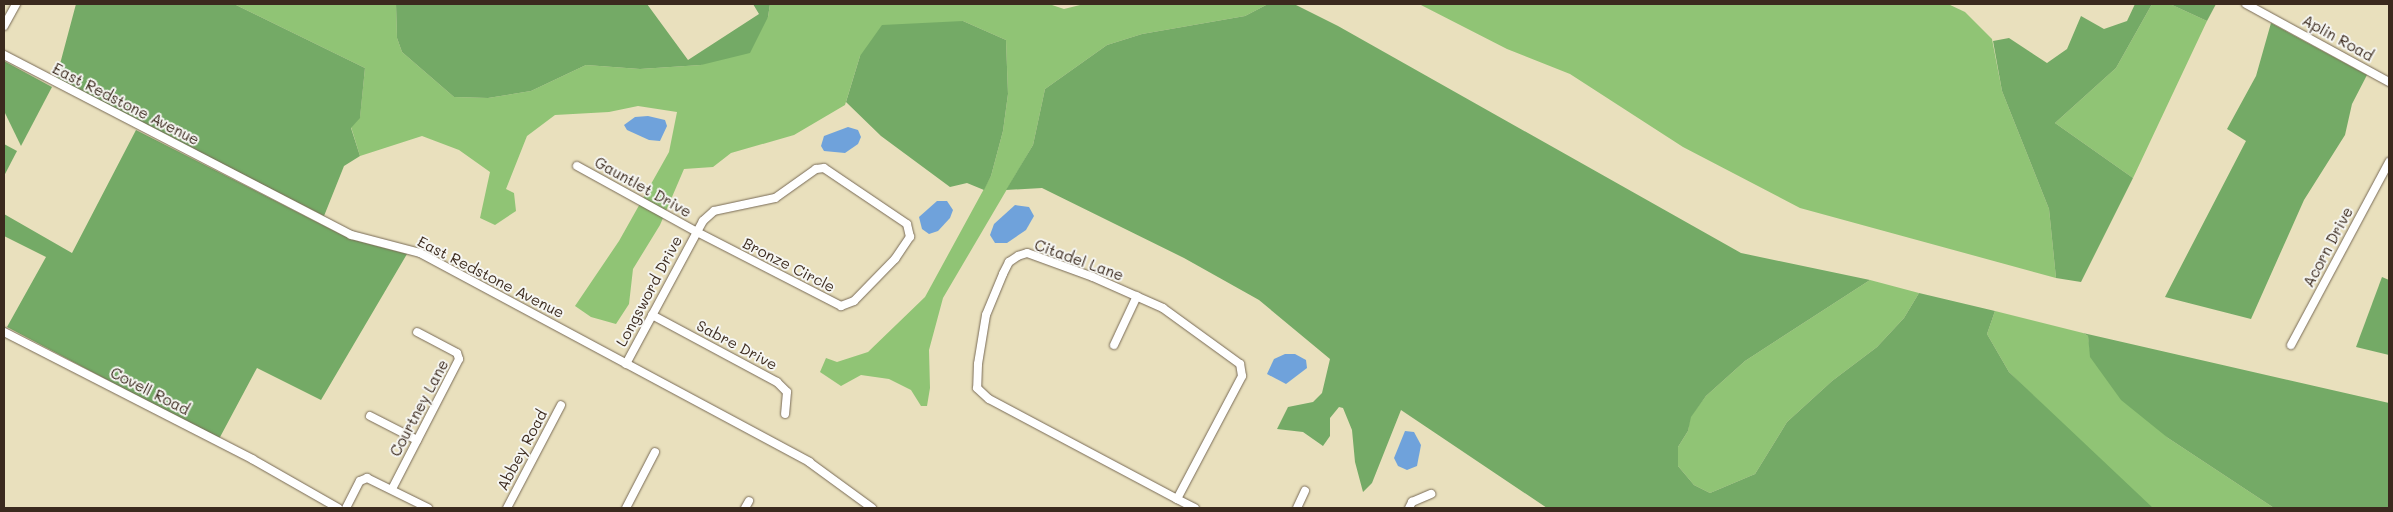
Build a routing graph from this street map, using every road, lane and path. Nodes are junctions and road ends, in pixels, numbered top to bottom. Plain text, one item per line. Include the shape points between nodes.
1 (16, 4) edge
2 (2246, 4) edge
3 (4, 26) edge
4 (4, 55) edge
5 (2389, 82) edge
6 (2389, 162) edge
7 (577, 166) dead end
8 (697, 232) junction
9 (1137, 296) junction
10 (652, 315) junction
11 (4, 332) edge
12 (417, 332) dead end
13 (1114, 345) dead end
14 (2291, 346) dead end
15 (626, 364) junction
16 (561, 405) dead end
17 (786, 414) dead end
18 (370, 416) dead end
19 (418, 440) junction
20 (655, 452) dead end
21 (392, 489) junction
22 (1305, 491) dead end
23 (1431, 494) dead end
24 (1177, 500) junction
25 (338, 508) edge
26 (346, 508) edge
27 (428, 508) edge
28 (507, 508) edge
29 (626, 508) edge
30 (872, 508) edge
31 (1195, 508) edge
32 (1296, 508) edge
33 (1409, 508) edge

1 - 3 street
2 - 5 street, Aplin Road
4 - 15 street, East Redstone Avenue via 351,235 420,254
6 - 14 street, Acorn Drive
7 - 8 street, Gauntlet Drive
8 - 8 street, Bronze Circle via 714,211 775,198 816,169 824,168 907,224 910,237 895,260 854,301 842,306
8 - 10 street, Longsword Drive
9 - 13 street
9 - 24 street, Citadel Lane via 1163,308 1240,364 1242,376
9 - 24 street, Citadel Lane via 1027,254 1018,256 1009,262 1002,274 986,315 977,388 989,398
10 - 15 street, Longsword Drive
10 - 17 street, Sabre Drive via 778,382 787,392
11 - 25 street, Covell Road
12 - 19 street, Courtney Lane via 457,352 460,359
15 - 30 street, East Redstone Avenue via 809,462
16 - 28 street, Abbey Road
18 - 19 street
19 - 21 street, Courtney Lane
20 - 29 street
21 - 26 street via 367,478 360,481
21 - 27 street
22 - 32 street
23 - 33 street via 1412,502
24 - 31 street, Citadel Lane

